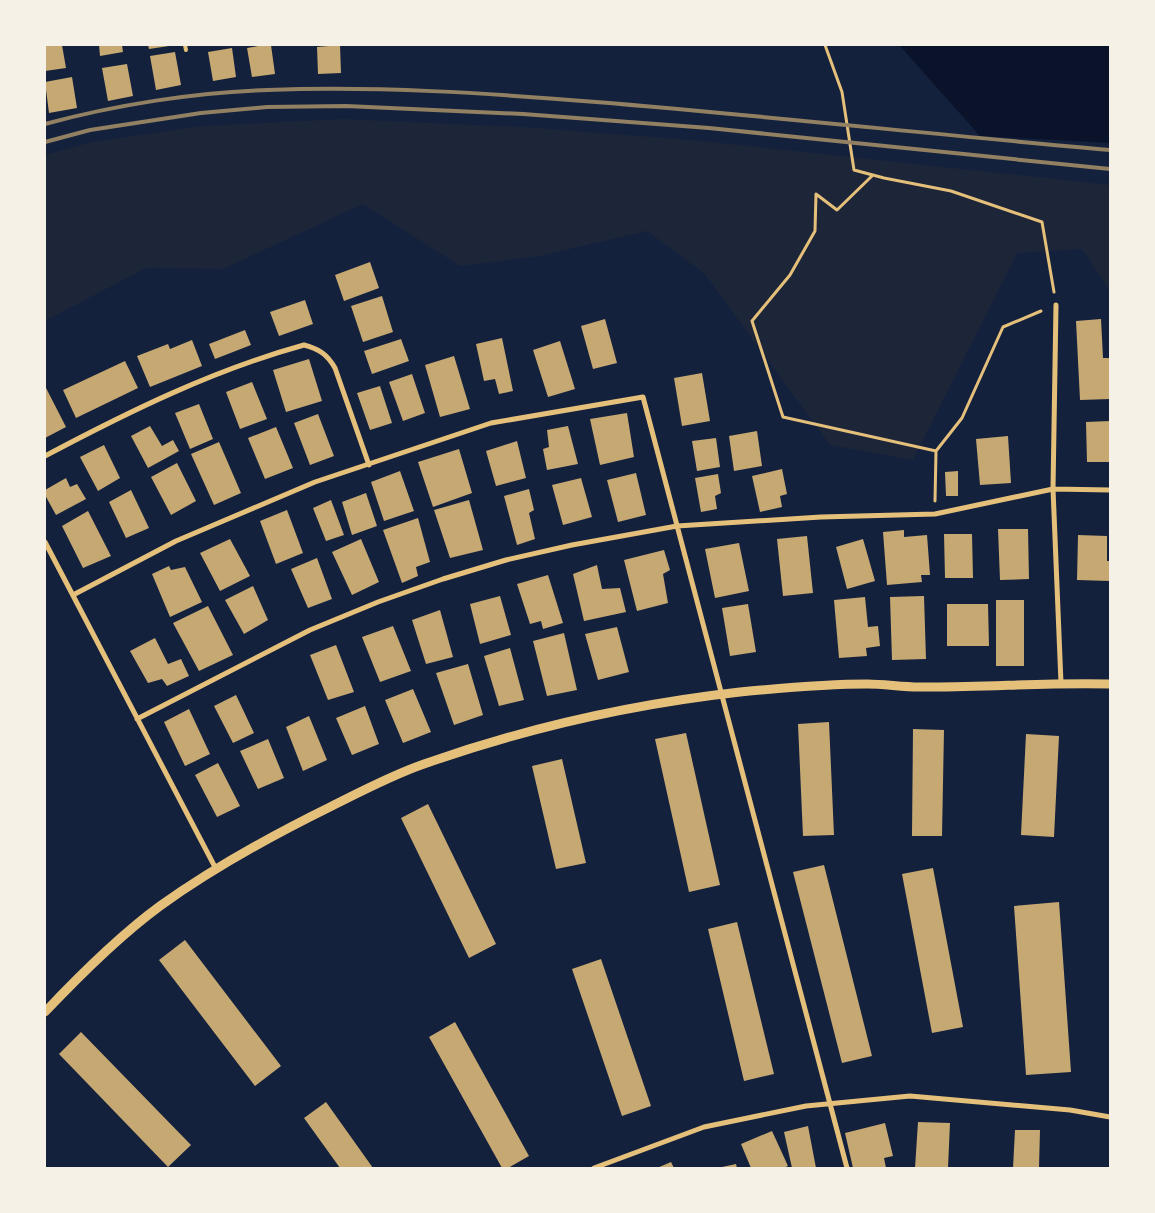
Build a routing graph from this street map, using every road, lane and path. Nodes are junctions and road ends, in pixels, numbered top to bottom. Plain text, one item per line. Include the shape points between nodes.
1 (825, 45) edge
2 (873, 175) junction
3 (1056, 305) junction
4 (936, 451) junction
5 (45, 456) edge
6 (369, 465) junction
7 (1053, 489) junction
8 (1110, 490) edge
9 (935, 514) junction
10 (677, 526) junction
11 (45, 542) edge
12 (73, 595) junction
13 (1061, 683) junction
14 (1110, 684) edge
15 (721, 695) junction
16 (137, 719) junction
17 (216, 869) junction
18 (45, 1012) edge
19 (830, 1104) junction
20 (1110, 1117) edge
21 (594, 1168) edge
22 (847, 1168) edge

1 - 2 path via 842,92 854,170
2 - 3 path via 951,191 1042,222
2 - 4 path via 837,210 816,194 815,231 790,275 752,321 783,417
3 - 4 path via 1003,326 962,418
3 - 7 street
4 - 9 path
5 - 6 street via 123,415 218,373 304,345 318,349 335,368
6 - 10 street via 491,424 643,397
6 - 12 street via 316,482 176,541
7 - 8 street
7 - 9 street
7 - 13 street
9 - 10 street
10 - 15 street
10 - 16 street via 506,560 378,602 310,630
11 - 12 street
12 - 16 street
13 - 14 street
13 - 15 street via 919,687 868,684
15 - 17 street via 564,722 422,765 288,828
15 - 19 street
16 - 17 street
17 - 18 street via 159,907 98,959
19 - 20 street via 910,1096 1070,1110
19 - 21 street via 704,1127
19 - 22 street

